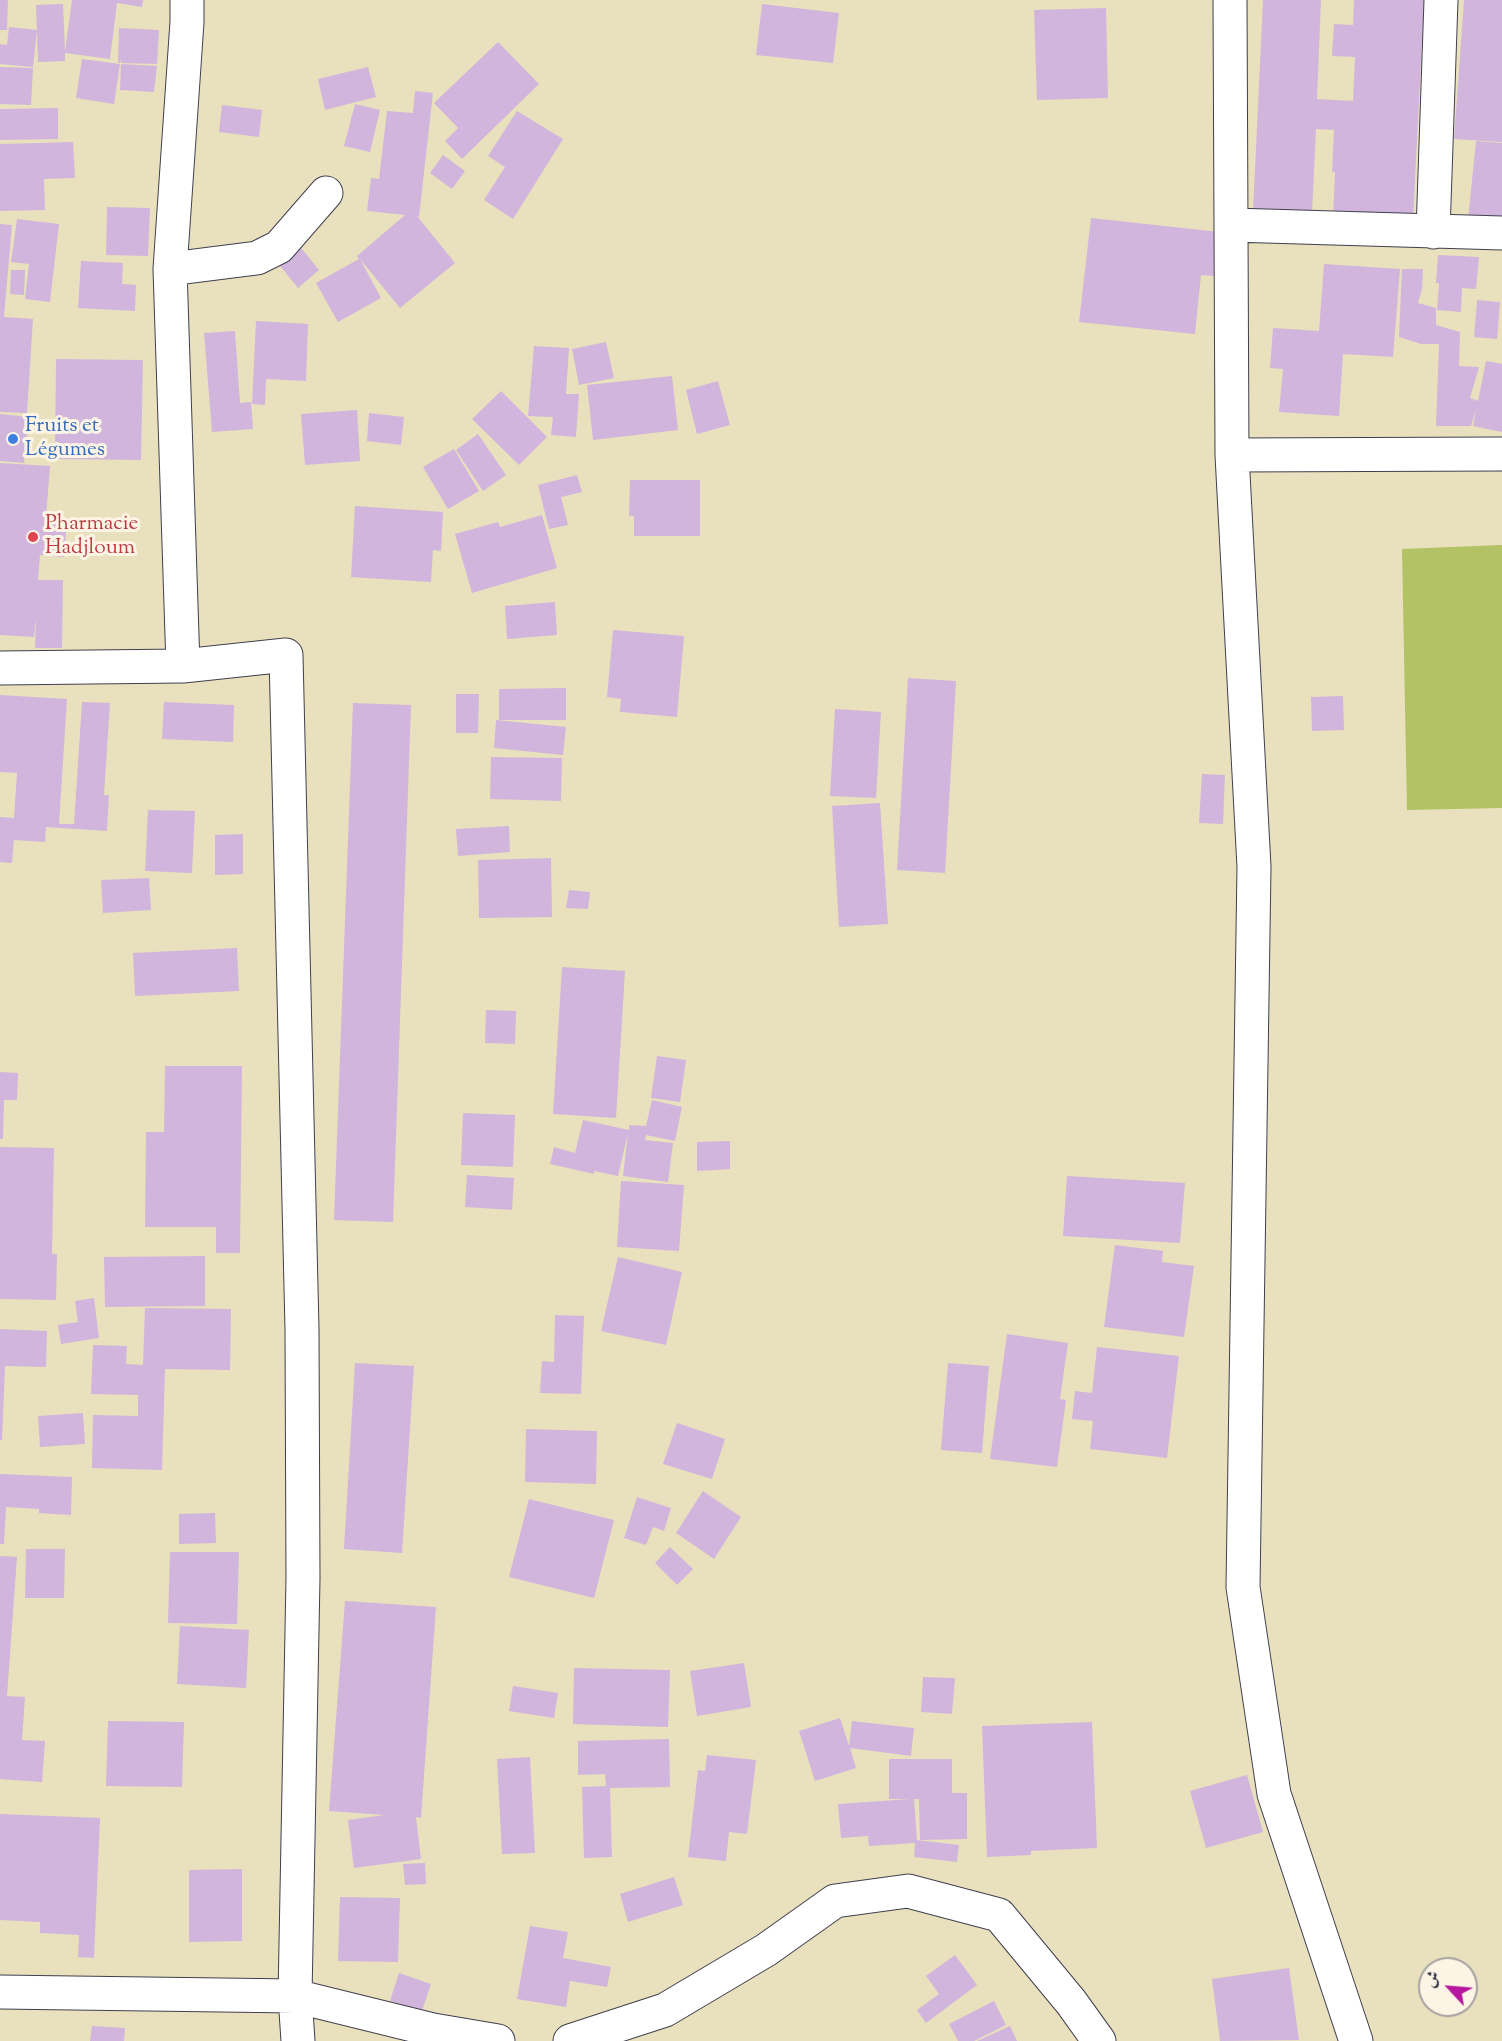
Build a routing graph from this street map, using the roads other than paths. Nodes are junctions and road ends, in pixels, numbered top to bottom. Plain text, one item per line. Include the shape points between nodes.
1 (187, 0) edge
2 (1230, 0) edge
3 (1441, 0) edge
4 (326, 193) dead end
5 (1232, 225) junction
6 (1433, 232) junction
7 (1502, 232) edge
8 (170, 269) junction
9 (1502, 454) edge
10 (1232, 455) junction
11 (183, 666) junction
12 (0, 668) edge
13 (0, 1992) edge
14 (295, 1996) junction
15 (298, 2041) edge
16 (498, 2041) edge
17 (570, 2041) edge
18 (1099, 2041) edge
19 (1356, 2041) edge

1 - 8 street
2 - 5 street
3 - 6 street
4 - 8 street via 279,247 257,258
5 - 6 street
5 - 10 street
6 - 7 street
8 - 11 street
9 - 10 street
10 - 19 street via 1254,867 1243,1587 1274,1794
11 - 12 street
11 - 14 street via 286,656 302,1329 303,1578
13 - 14 street
14 - 15 street
14 - 16 street via 433,2030
17 - 18 street via 665,2010 766,1950 835,1901 908,1891 999,1915

